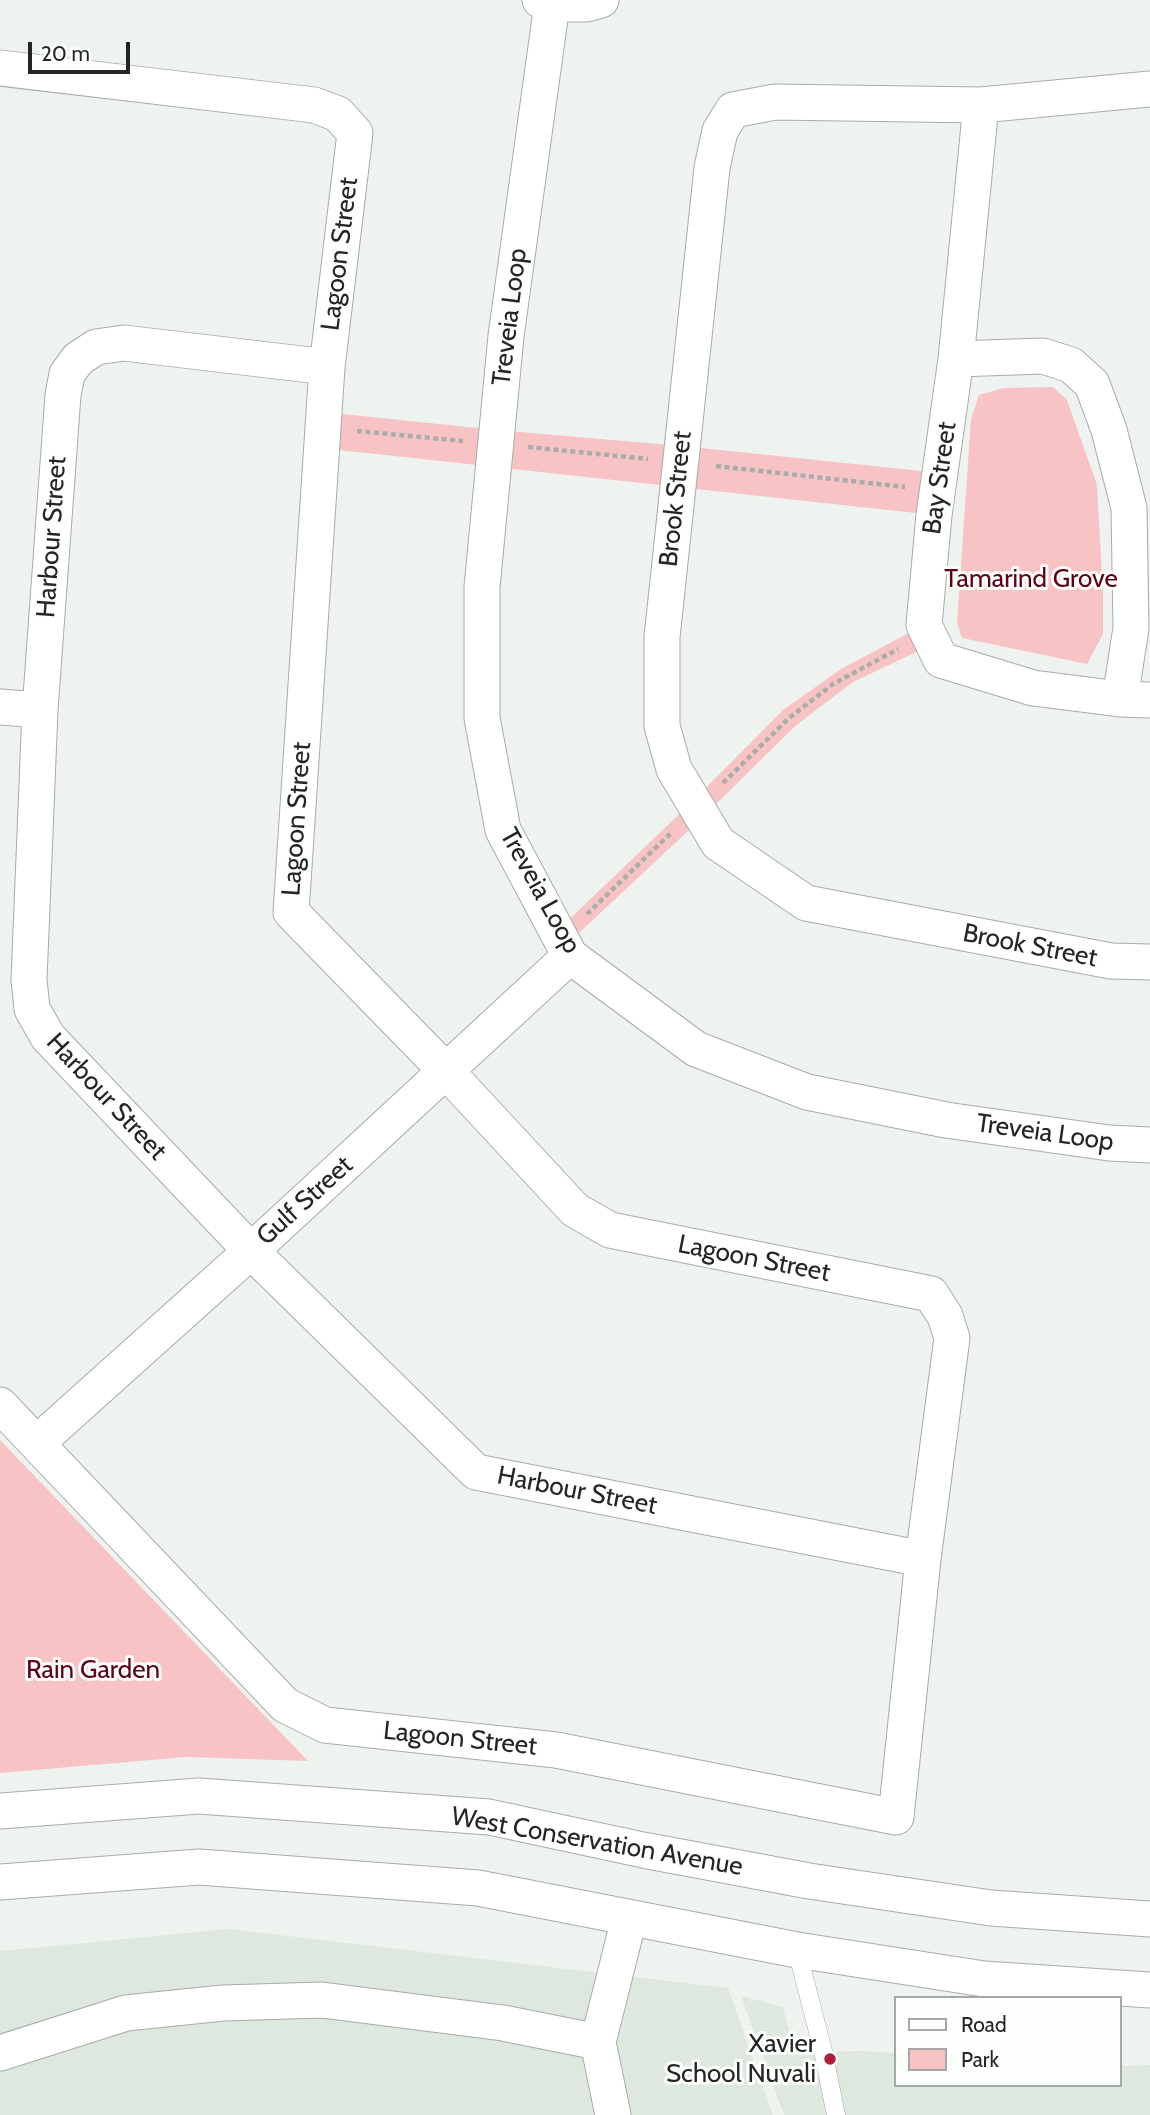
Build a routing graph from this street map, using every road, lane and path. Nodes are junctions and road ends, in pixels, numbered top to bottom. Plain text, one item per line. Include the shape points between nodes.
1 (601, 0) edge
2 (546, 2) edge
3 (0, 68) edge
4 (1150, 89) edge
5 (981, 104) junction
6 (956, 359) junction
7 (327, 367) junction
8 (323, 427) junction
9 (496, 444) junction
10 (680, 462) junction
11 (937, 491) junction
12 (929, 636) junction
13 (1135, 699) edge
14 (0, 708) edge
15 (40, 710) junction
16 (697, 808) junction
17 (566, 947) junction
18 (1150, 962) edge
19 (446, 1072) junction
20 (1150, 1145) edge
21 (251, 1251) junction
22 (0, 1405) edge
23 (37, 1443) junction
24 (923, 1559) junction
25 (0, 1811) edge
26 (0, 1882) edge
27 (629, 1919) junction
28 (1150, 1919) edge
29 (797, 1950) junction
30 (1150, 1990) edge
31 (598, 2042) junction
32 (0, 2053) edge
33 (613, 2115) edge
34 (836, 2115) edge

1 - 2 street
2 - 9 street, Treveia Loop
3 - 7 street, Lagoon Street via 314,105 338,114 355,133
4 - 5 street, Brook Street
5 - 6 street, Bay Street
5 - 10 street, Brook Street via 775,102 733,110 720,131 712,168
6 - 11 street, Bay Street
6 - 13 street via 1043,356 1071,365 1092,384 1129,508
7 - 8 street, Lagoon Street
7 - 15 street, Harbour Street via 124,343 96,347 78,359 67,374 63,395
8 - 9 path
8 - 19 street, Lagoon Street via 290,912
9 - 10 path
9 - 17 street, Treveia Loop via 482,587 482,718 503,830
10 - 11 path
10 - 16 street, Brook Street via 662,637 662,726 674,769
11 - 12 street, Bay Street via 924,625
12 - 13 street via 940,660 1033,688
12 - 16 path via 833,684 789,718
14 - 15 street
15 - 21 street, Harbour Street via 29,980 32,1009 48,1037
16 - 17 path
16 - 18 street, Brook Street via 718,843 806,903 1111,961
17 - 19 street, Gulf Street
17 - 20 street, Treveia Loop via 696,1049 807,1092 946,1120
19 - 21 street, Gulf Street
19 - 24 street, Lagoon Street via 575,1210 610,1230 931,1294 945,1316 951,1338
21 - 23 street, Gulf Street
21 - 24 street, Harbour Street via 476,1472
22 - 23 street, Lagoon Street
23 - 24 street, Lagoon Street via 285,1705 325,1725 556,1750 896,1817
25 - 28 street, West Conservation Avenue via 199,1796 488,1817 835,1885 991,1908
26 - 27 street via 199,1867 478,1888
27 - 29 street
27 - 31 street
29 - 30 street via 984,1979
29 - 34 lane
31 - 32 street via 503,2023 323,2000 223,2003 126,2013
31 - 33 street

